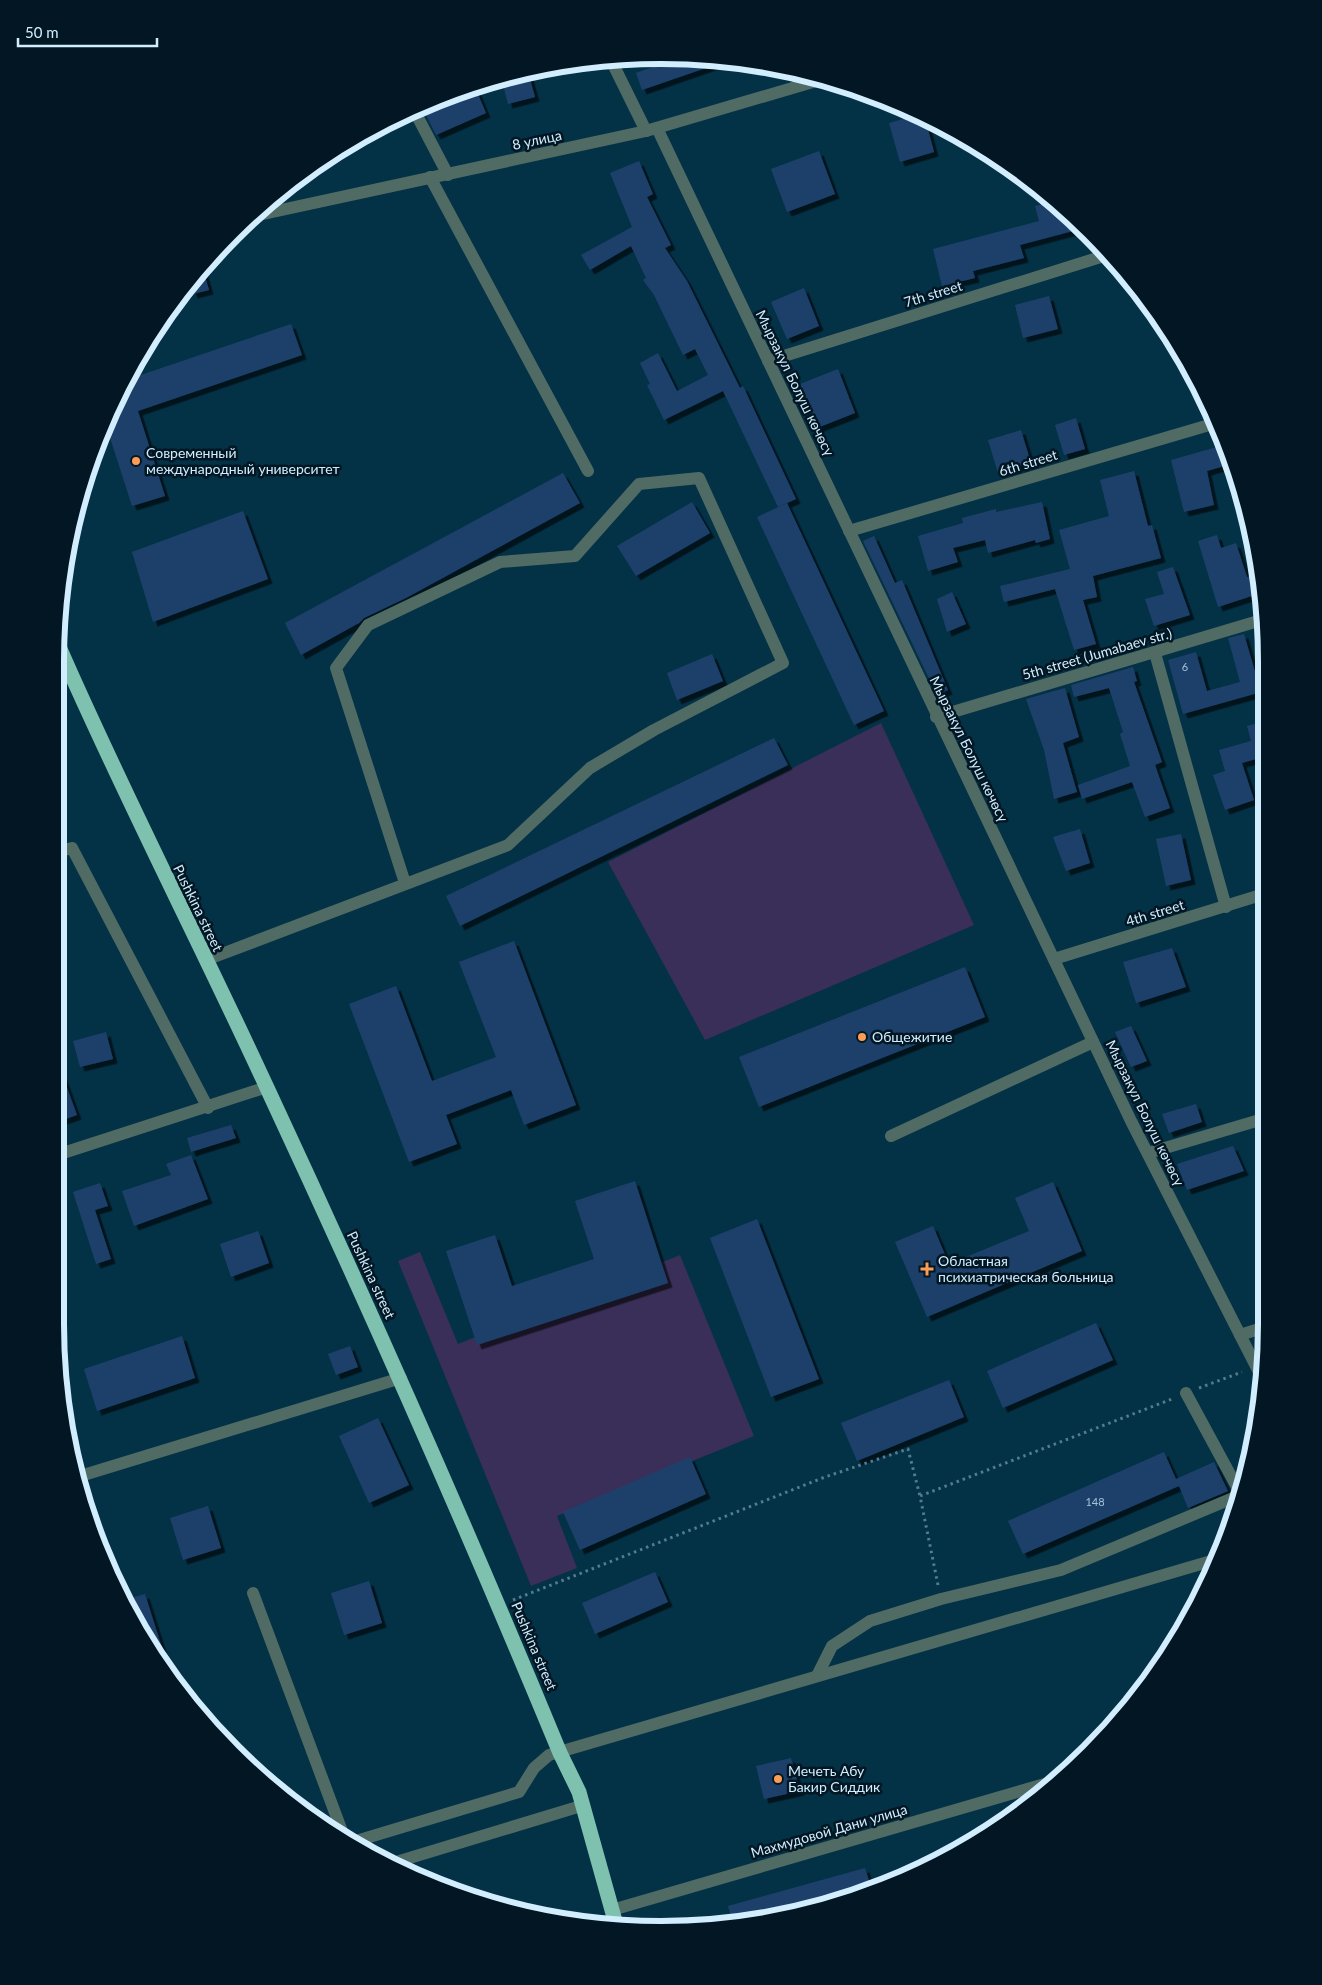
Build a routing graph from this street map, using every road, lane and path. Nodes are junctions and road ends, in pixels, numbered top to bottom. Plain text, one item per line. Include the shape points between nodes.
1 (615, 66) edge
2 (812, 83) edge
3 (417, 116) edge
4 (652, 130) junction
5 (448, 175) junction
6 (430, 177) junction
7 (265, 213) edge
8 (1100, 257) edge
9 (768, 361) junction
10 (1210, 425) edge
11 (588, 471) dead end
12 (850, 531) junction
13 (1257, 621) edge
14 (1155, 653) junction
15 (64, 658) edge
16 (936, 716) junction
17 (64, 850) edge
18 (405, 883) junction
19 (1258, 896) edge
20 (1226, 907) junction
21 (1054, 959) junction
22 (206, 960) junction
23 (1093, 1042) junction
24 (267, 1087) junction
25 (208, 1108) junction
26 (1258, 1120) edge
27 (890, 1136) dead end
28 (64, 1153) edge
29 (1148, 1153) junction
30 (1258, 1329) edge
31 (1240, 1335) junction
32 (1256, 1367) joint
33 (401, 1378) junction
34 (1186, 1393) junction
35 (83, 1475) edge
36 (1236, 1485) edge
37 (920, 1496) junction
38 (1232, 1499) edge
39 (1209, 1562) edge
40 (253, 1593) dead end
41 (941, 1599) junction
42 (499, 1605) junction
43 (817, 1676) junction
44 (560, 1753) junction
45 (1040, 1785) edge
46 (581, 1806) junction
47 (341, 1828) edge
48 (361, 1840) edge
49 (399, 1861) edge
50 (612, 1910) junction
51 (615, 1919) edge

1 - 4 street, Мырзакул Болуш көчөсү
2 - 4 street, 8 улица
3 - 5 street
4 - 5 street, 8 улица
4 - 9 street, Мырзакул Болуш көчөсү
5 - 6 street, 8 улица
6 - 7 street, 8 улица
6 - 11 street
8 - 9 street, 7th street
9 - 12 street, Мырзакул Болуш көчөсү
10 - 12 street, 6th street
12 - 16 street, Мырзакул Болуш көчөсү
13 - 14 street, 5th street (Jumabaev str.)
14 - 16 street, 5th street (Jumabaev str.)
14 - 20 street
15 - 22 highway, Pushkina street via 104,750
16 - 21 street, Мырзакул Болуш көчөсү
17 - 25 street via 72,848
18 - 18 street via 508,845 590,768 654,730 783,663 699,478 639,484 575,556 500,562 368,625 336,668
18 - 22 street
19 - 20 street, 4th street
20 - 21 street, 4th street
21 - 23 street, Мырзакул Болуш көчөсү
22 - 24 highway, Pushkina street
23 - 27 street
23 - 29 street, Мырзакул Болуш көчөсү
24 - 25 street
24 - 33 highway, Pushkina street
25 - 28 street
26 - 29 street
29 - 31 street, Мырзакул Болуш көчөсү
30 - 31 street
31 - 32 street, Мырзакул Болуш көчөсү
32 - 34 path
33 - 35 street
33 - 42 highway, Pushkina street
34 - 36 street
34 - 37 path
37 - 41 path
37 - 42 path via 908,1449 826,1477
38 - 41 street via 1061,1570
39 - 43 street
40 - 47 street
41 - 43 street via 870,1621 832,1646
42 - 44 highway, Pushkina street
43 - 44 street
44 - 46 highway, Pushkina street
44 - 48 street via 550,1755 534,1768 519,1792
45 - 50 street, Махмудовой Дани улица
46 - 49 street
46 - 50 highway, Pushkina street
50 - 51 highway, Pushkina street

